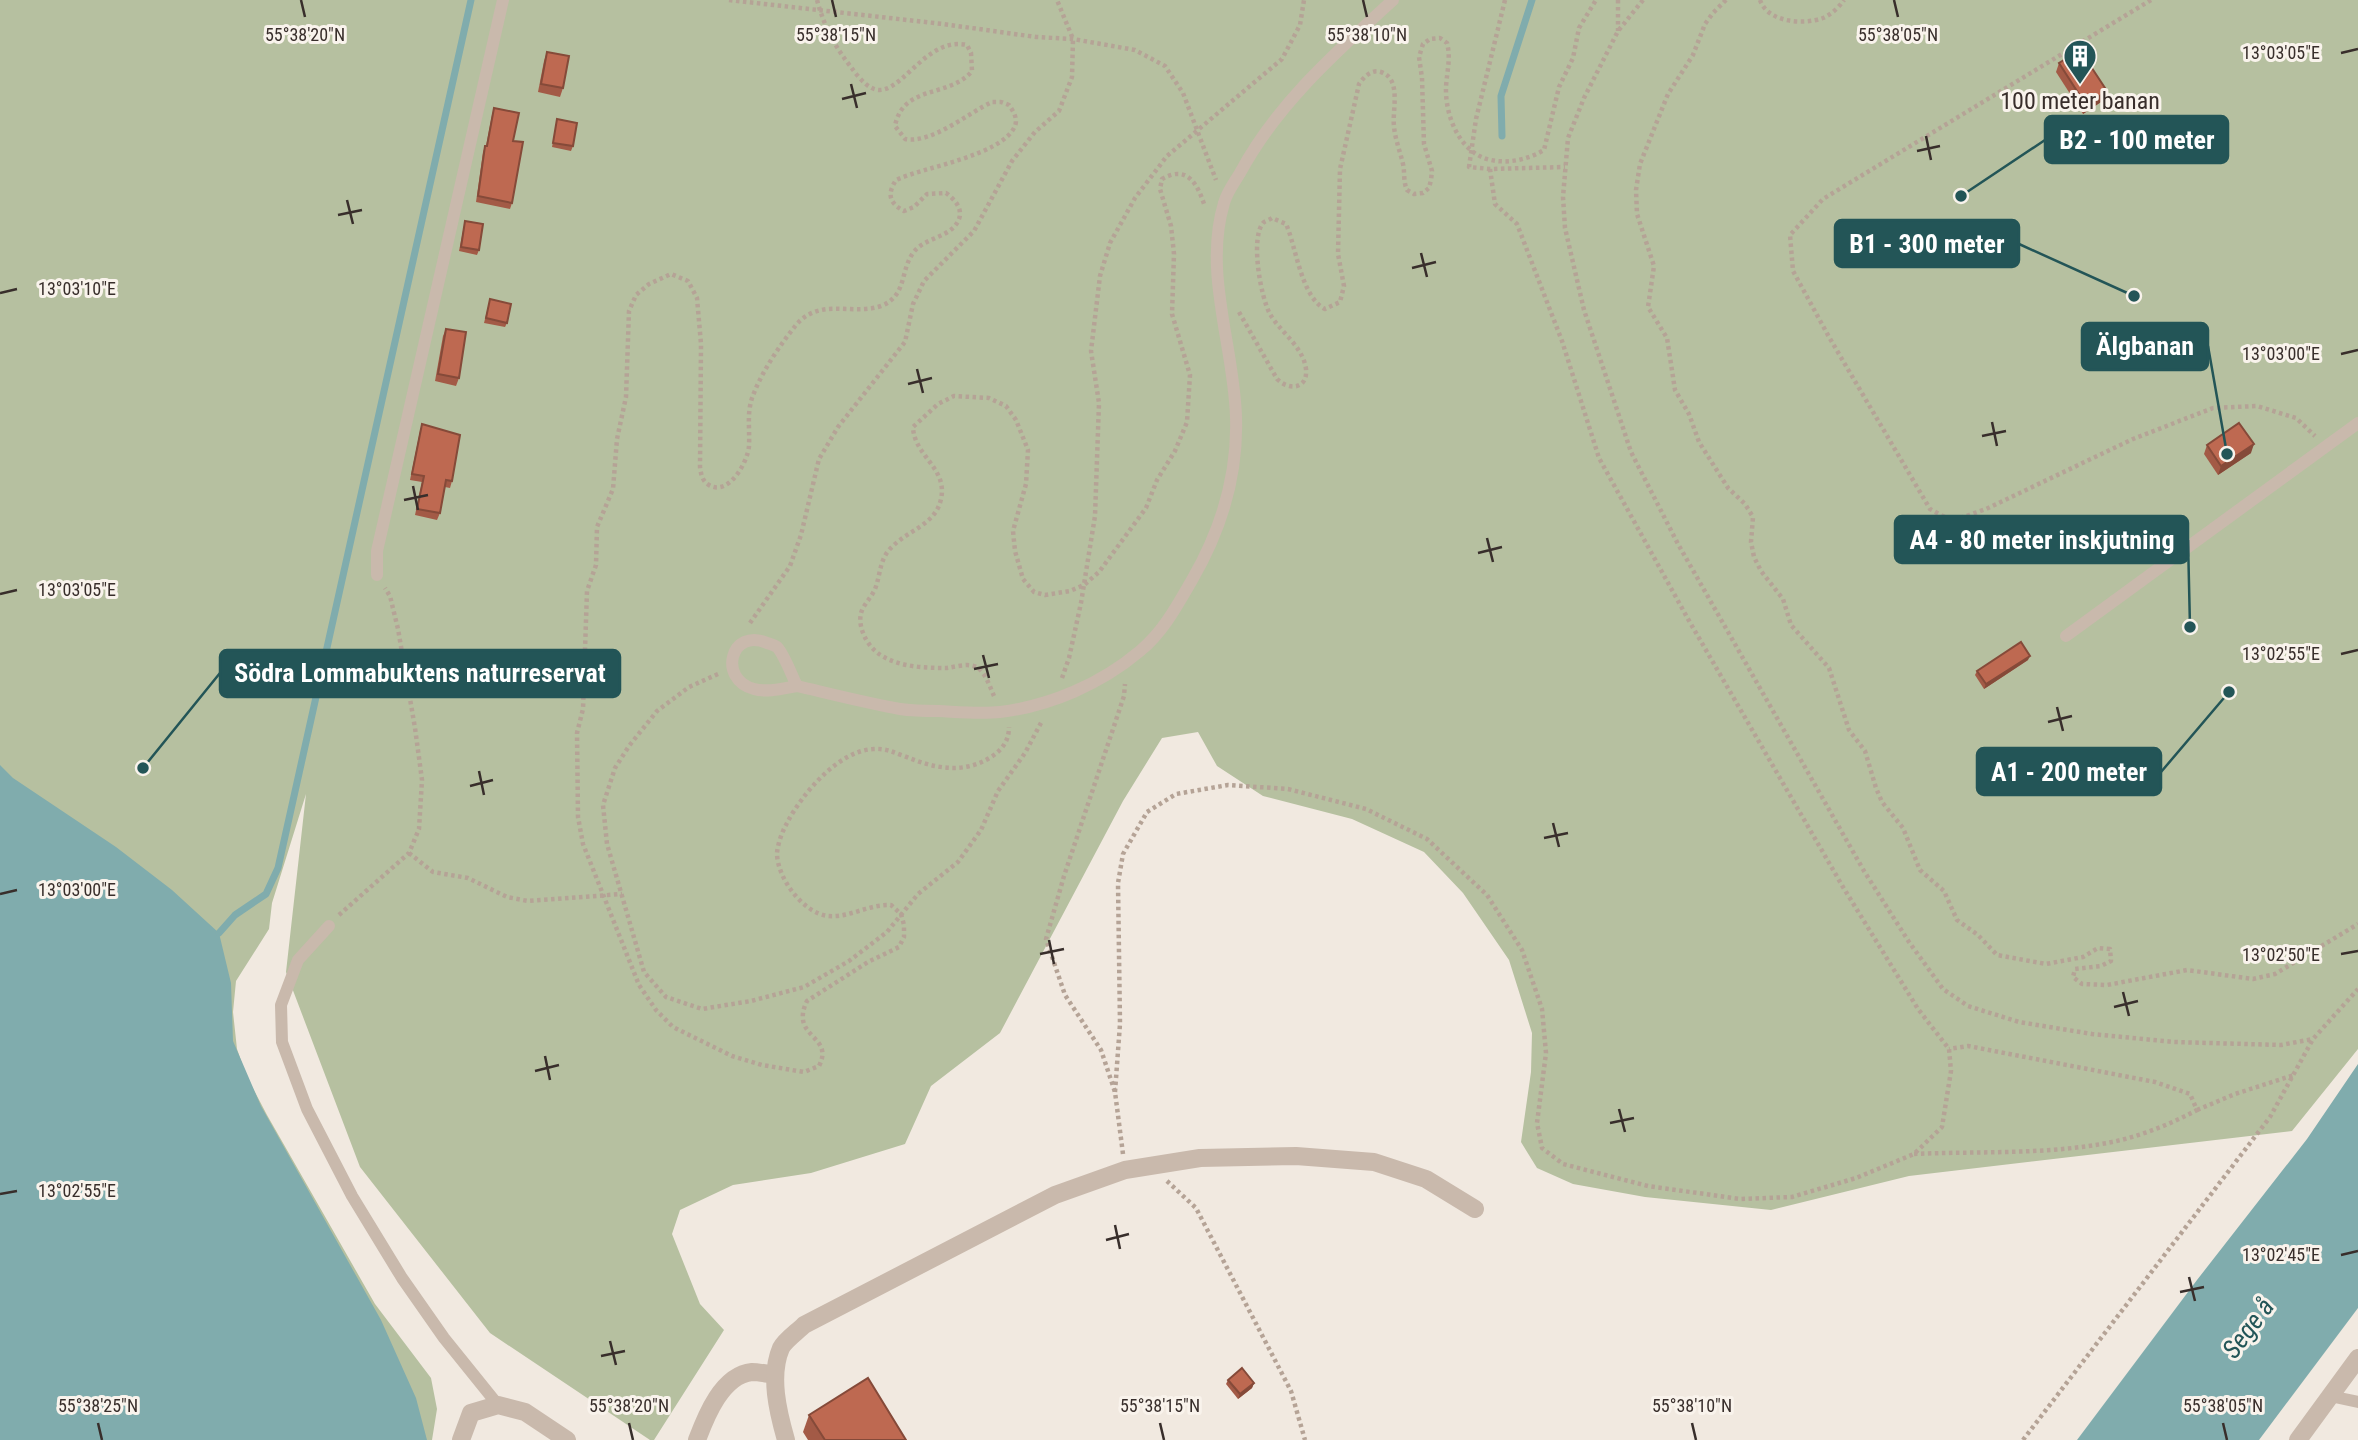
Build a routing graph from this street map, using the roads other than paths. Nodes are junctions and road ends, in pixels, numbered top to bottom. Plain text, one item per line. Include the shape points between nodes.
1 (503, 0) edge
2 (1393, 0) edge
3 (2358, 423) edge
4 (377, 575) road end
5 (2066, 636) dead end
6 (797, 686) junction
7 (329, 926) road end
8 (1475, 1209) dead end
9 (2358, 1357) edge
10 (775, 1376) junction
11 (2330, 1396) junction
12 (2358, 1402) edge
13 (498, 1405) junction
14 (461, 1440) edge
15 (567, 1440) edge
16 (697, 1440) edge
17 (786, 1440) edge
18 (2298, 1440) edge

1 - 4 lane via 377,551
2 - 6 lane via 1326,61 1273,121 1225,200 1218,232 1219,280 1236,417 1233,467 1223,518 1170,619 1142,650 1099,681 1054,699 1000,712 902,710
3 - 5 lane
6 - 6 lane via 777,648 758,639 739,645 732,660 732,671 739,680 754,689
7 - 13 lane via 298,960 282,1005 282,1042 307,1109 352,1196 402,1278
8 - 10 street via 1426,1179 1374,1162 1296,1156 1200,1158 1125,1170 1055,1195 804,1325 781,1347
9 - 11 street
10 - 16 street via 752,1372 734,1378 709,1408
10 - 17 street
11 - 12 lane
11 - 18 street
13 - 14 street via 471,1413
13 - 15 street via 525,1412

